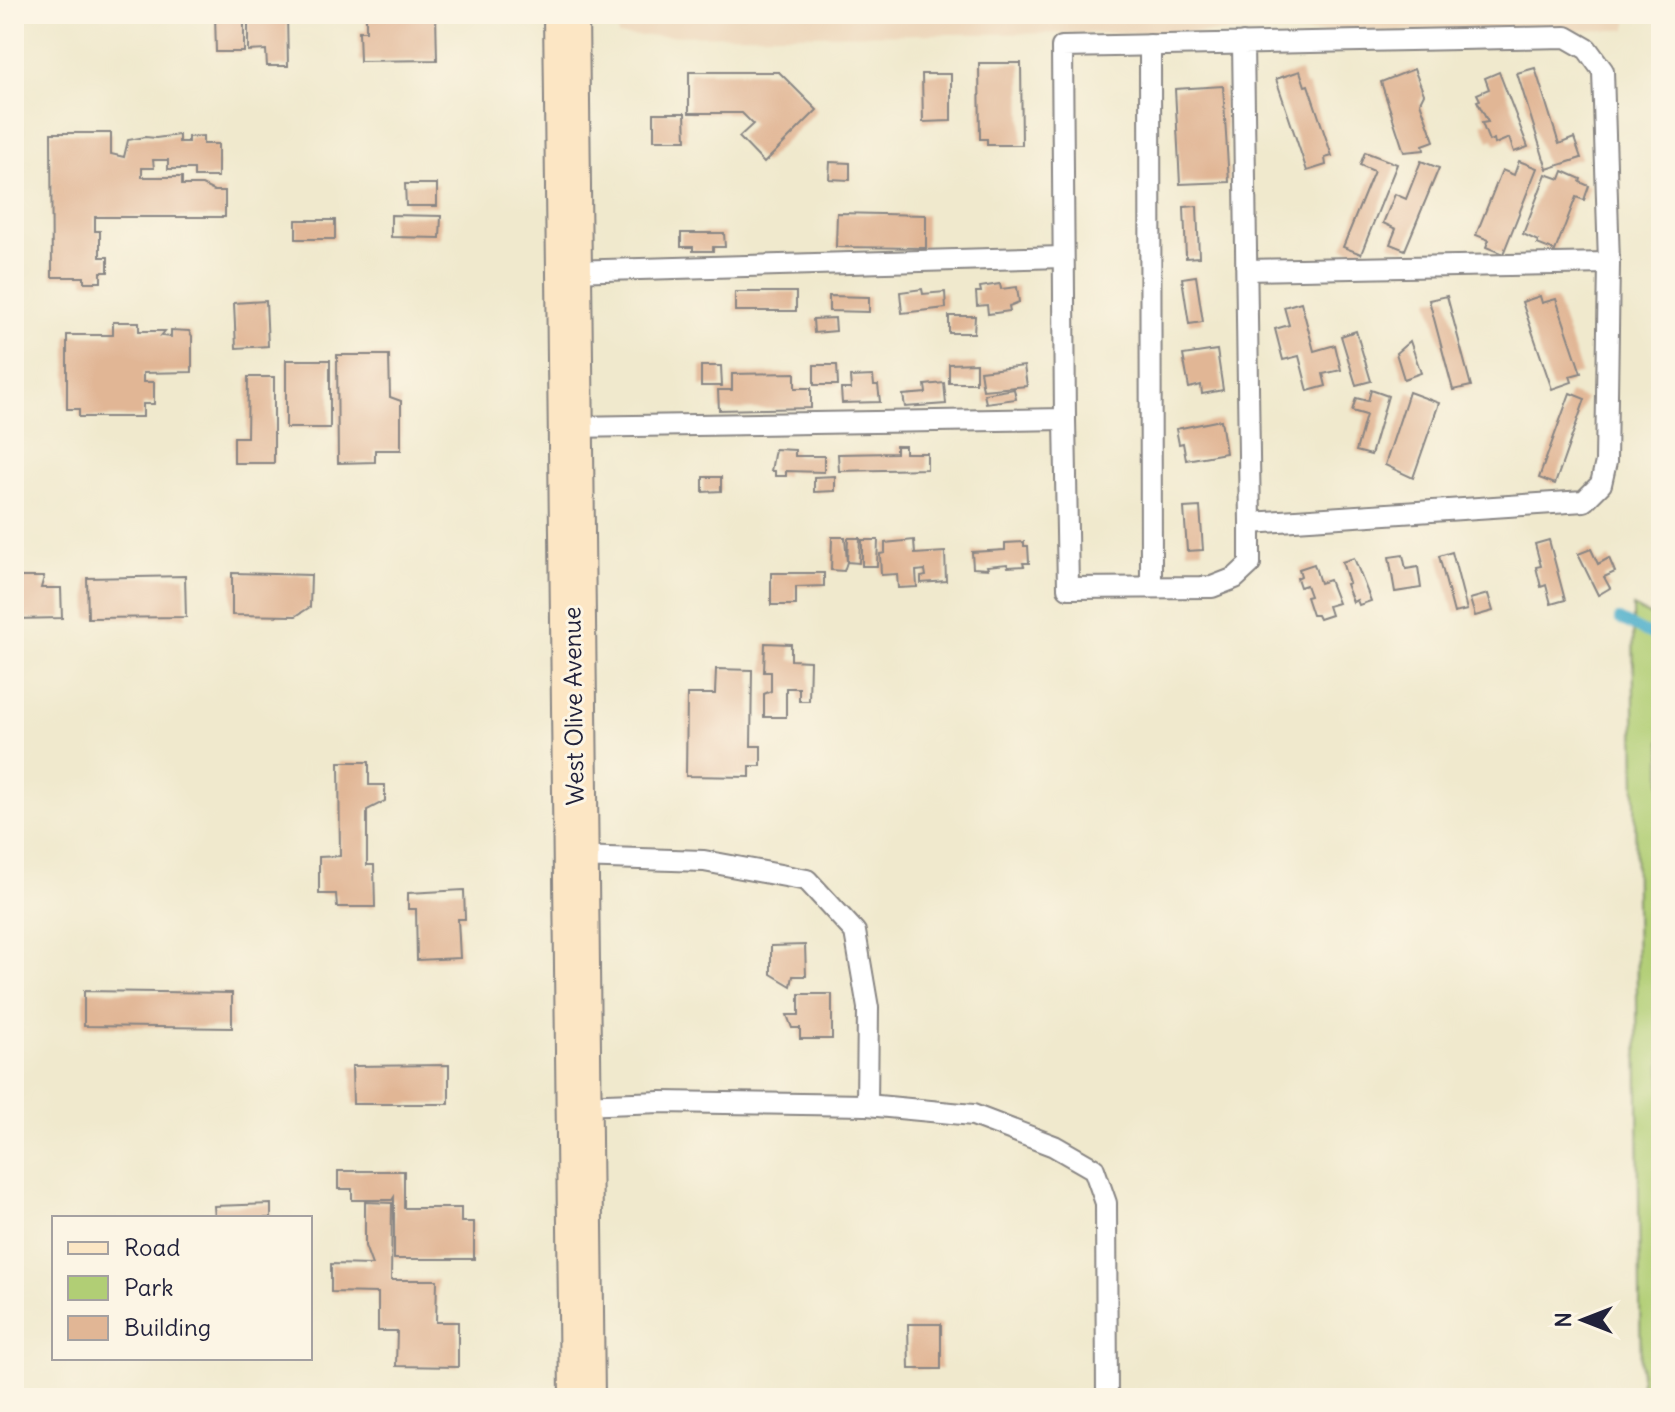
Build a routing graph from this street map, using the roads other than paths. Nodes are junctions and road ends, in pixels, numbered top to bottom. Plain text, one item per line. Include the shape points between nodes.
1 (566, 14) edge
2 (1243, 43) junction
3 (1150, 45) junction
4 (1063, 257) junction
5 (1609, 263) junction
6 (1247, 270) junction
7 (569, 271) junction
8 (1065, 419) junction
9 (571, 427) junction
10 (1250, 523) junction
11 (1151, 587) junction
12 (576, 857) junction
13 (579, 1105) junction
14 (867, 1105) junction
15 (575, 1397) edge
16 (1107, 1398) edge

1 - 7 main road, West Olive Avenue
2 - 3 lane
2 - 5 lane via 1566,37 1587,49 1603,71
2 - 6 lane
3 - 4 lane via 1062,47
3 - 11 lane
4 - 7 lane
4 - 8 lane
5 - 6 lane
5 - 10 lane via 1606,462 1601,484 1584,501
6 - 10 lane
7 - 9 main road, West Olive Avenue
8 - 9 lane
8 - 11 lane via 1068,588
9 - 12 main road, West Olive Avenue
10 - 11 lane via 1250,564 1235,578 1212,587
12 - 13 main road, West Olive Avenue
12 - 14 lane via 704,861 807,880 855,932 868,1008
13 - 14 lane
13 - 15 main road, West Olive Avenue
14 - 16 lane via 973,1115 1054,1146 1094,1169 1106,1203

